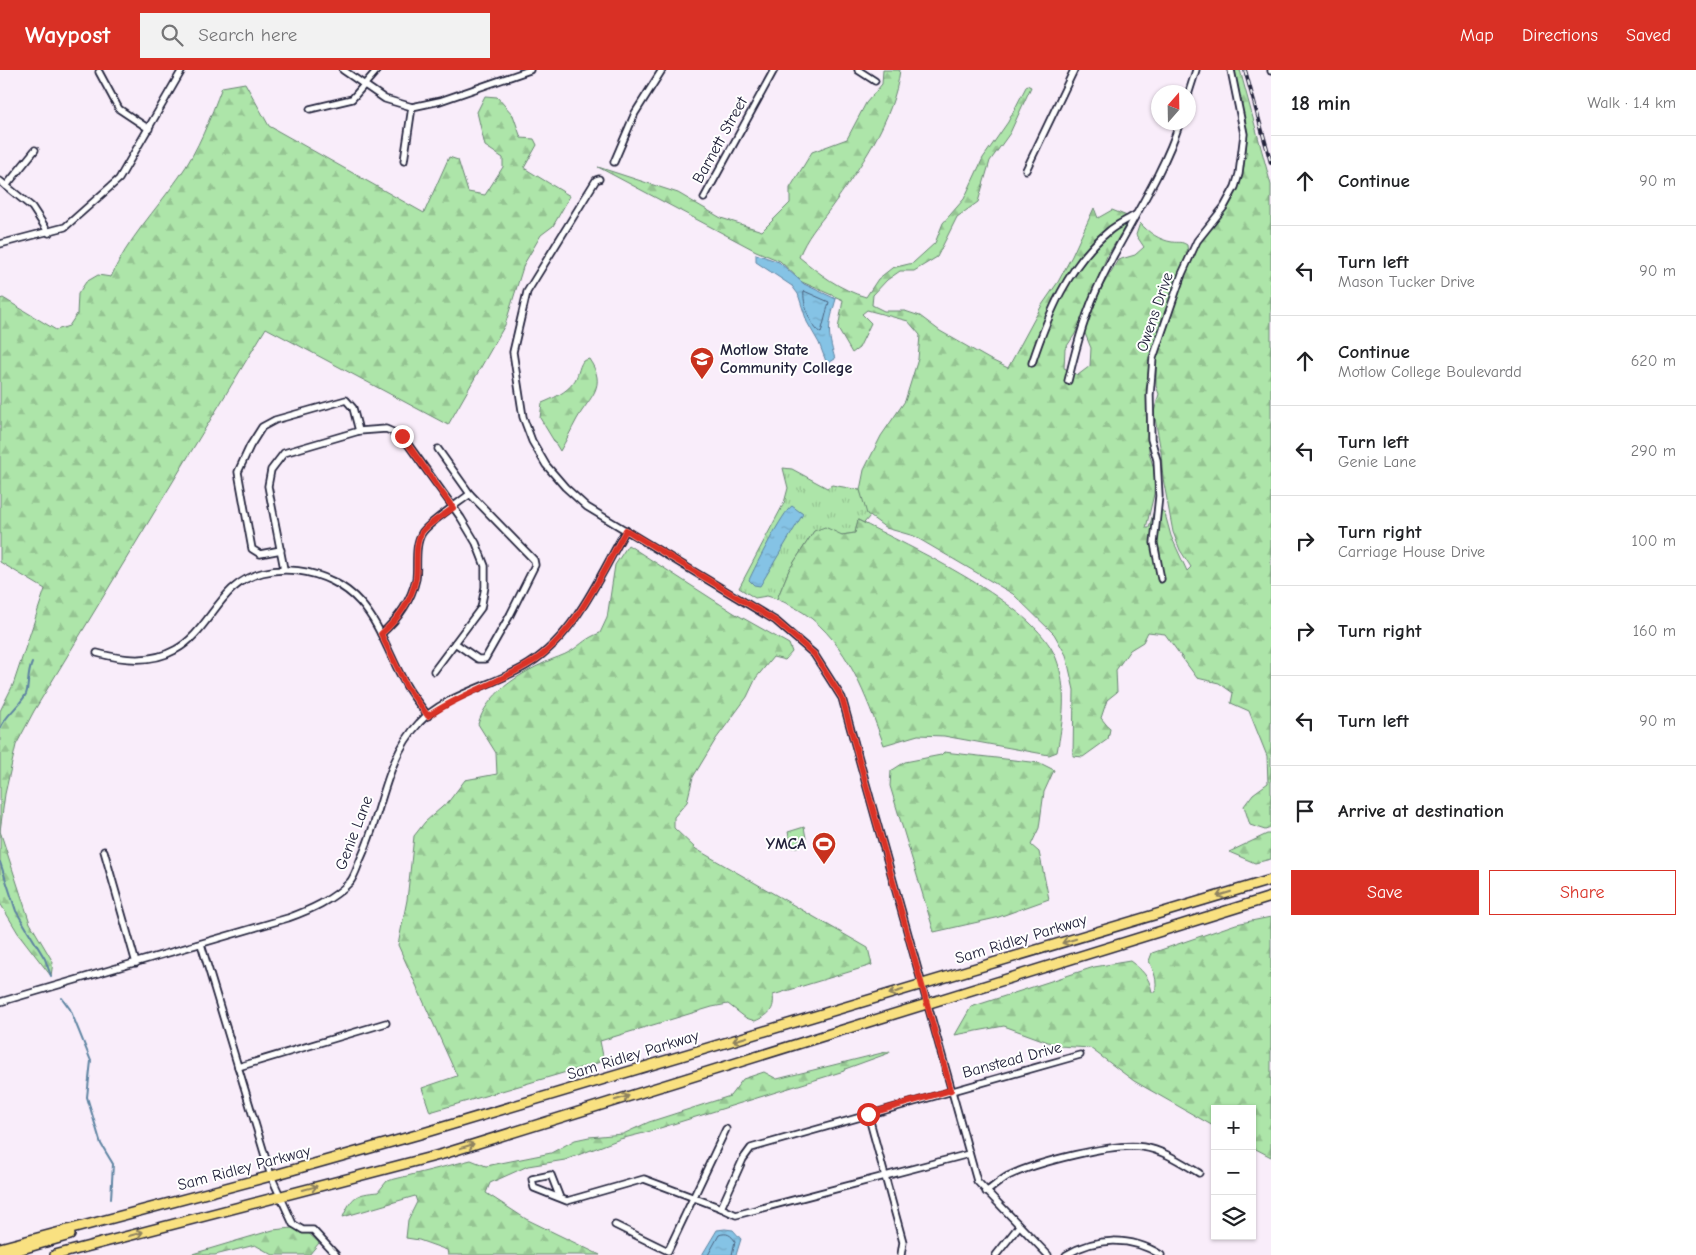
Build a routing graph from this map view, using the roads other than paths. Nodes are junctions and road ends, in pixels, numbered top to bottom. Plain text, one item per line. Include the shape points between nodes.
1 (182, 70) edge
2 (344, 70) edge
3 (377, 70) edge
4 (530, 70) edge
5 (662, 70) edge
6 (774, 70) edge
7 (858, 70) edge
8 (1074, 70) edge
9 (1196, 70) edge
10 (1231, 70) edge
11 (99, 72) dead end
12 (875, 81) dead end
13 (1191, 85) edge
14 (363, 86) junction
15 (412, 107) junction
16 (310, 109) dead end
17 (149, 129) junction
18 (1177, 130) edge
19 (35, 150) dead end
20 (404, 161) dead end
21 (614, 162) dead end
22 (1026, 170) dead end
23 (599, 179) dead end
24 (0, 181) edge
25 (6, 186) junction
26 (704, 198) dead end
27 (1137, 214) junction
28 (49, 232) junction
29 (0, 244) edge
30 (1032, 363) dead end
31 (1068, 381) dead end
32 (359, 431) junction
33 (438, 449) dead end
34 (470, 494) junction
35 (453, 508) junction
36 (626, 530) junction
37 (282, 550) junction
38 (284, 569) junction
39 (1161, 579) dead end
40 (381, 634) junction
41 (455, 643) junction
42 (98, 653) dead end
43 (434, 671) dead end
44 (428, 716) junction
45 (104, 851) dead end
46 (1271, 880) edge
47 (1271, 897) edge
48 (201, 944) junction
49 (136, 963) junction
50 (923, 985) junction
51 (0, 1002) edge
52 (928, 1004) junction
53 (386, 1023) dead end
54 (1080, 1056) dead end
55 (238, 1067) junction
56 (951, 1090) junction
57 (868, 1114) junction
58 (726, 1129) dead end
59 (969, 1154) junction
60 (1198, 1173) dead end
61 (884, 1175) junction
62 (272, 1176) junction
63 (986, 1192) junction
64 (281, 1196) junction
65 (560, 1198) junction
66 (695, 1198) junction
67 (721, 1208) junction
68 (615, 1225) dead end
69 (84, 1226) junction
70 (1019, 1226) junction
71 (0, 1243) edge
72 (0, 1248) edge
73 (1, 1255) edge
74 (55, 1255) edge
75 (336, 1255) edge
76 (901, 1255) edge
77 (996, 1255) edge
78 (1048, 1255) edge
79 (1066, 1255) edge
80 (1161, 1255) edge

1 - 17 street
2 - 14 street
3 - 14 street
4 - 15 street via 440,101
5 - 21 street via 634,113
6 - 26 street, Barnett Street
7 - 12 street
8 - 22 street
9 - 13 street
10 - 39 street, Owens Drive via 1244,134 1239,174 1224,207 1197,241 1153,358 1151,439 1157,460 1158,496 1154,542
11 - 17 street via 119,109
14 - 15 street via 385,99
14 - 16 street via 352,99
15 - 20 street
17 - 28 street via 119,179 65,226
18 - 27 street via 1171,150
19 - 25 street
23 - 36 street via 527,292 513,352 523,417 546,465 587,507
24 - 25 street
25 - 28 street via 32,207
27 - 30 street via 1109,231 1058,294
27 - 31 street via 1083,321
28 - 29 street
32 - 35 street via 386,429 402,436
32 - 37 street via 284,453 271,470 268,486
32 - 37 street via 353,408 346,400 274,420 262,427 238,472 252,549 260,554
33 - 34 street
34 - 35 street
34 - 41 street via 534,560 534,566 485,659 478,659
35 - 40 street via 422,532 418,543 416,580 408,600 395,622
35 - 41 street via 476,544 485,566 481,608
36 - 44 street, Genie Lane via 559,640 528,665
36 - 50 street via 776,621 814,654 842,698
37 - 38 street
38 - 40 street via 326,578 342,587 360,602
38 - 42 street via 259,575 234,588 206,622 175,651 147,659
40 - 44 street via 406,686
41 - 43 street
44 - 48 street, Genie Lane via 419,722 399,752 369,842 350,881 318,907
45 - 49 street
46 -> 50 main road, Sam Ridley Parkway
47 - 52 main road, Sam Ridley Parkway
48 - 49 street, Genie Lane
48 - 55 street
49 - 51 street, Genie Lane
50 - 52 street
50 -> 62 main road, Sam Ridley Parkway
52 - 56 street
64 -> 52 main road, Sam Ridley Parkway via 443,1154
53 - 55 street
54 - 56 street, Banstead Drive
55 - 62 street
56 - 57 street, Banstead Drive
56 - 59 street
57 - 61 street
57 - 67 street, Banstead Drive via 751,1148 742,1159
58 - 66 street
59 - 61 street
59 - 63 street via 977,1181
60 - 63 street via 1175,1159 1143,1147 1113,1148 1027,1169
61 - 67 street via 736,1215
61 - 76 street via 902,1242
62 - 64 street
62 - 69 main road, Sam Ridley Parkway
63 - 70 street
74 -> 64 main road, Sam Ridley Parkway
64 - 75 street via 293,1224 303,1230 313,1230
65 - 65 street via 534,1188 532,1179 551,1175
65 - 66 street via 567,1201 644,1179
66 - 67 street
66 - 68 street via 668,1251
69 - 71 main road via 64,1227
69 - 72 main road, Sam Ridley Parkway
69 - 73 main road via 76,1234
70 - 77 street
70 - 78 street
79 - 80 street via 1085,1245 1116,1240 1138,1244

